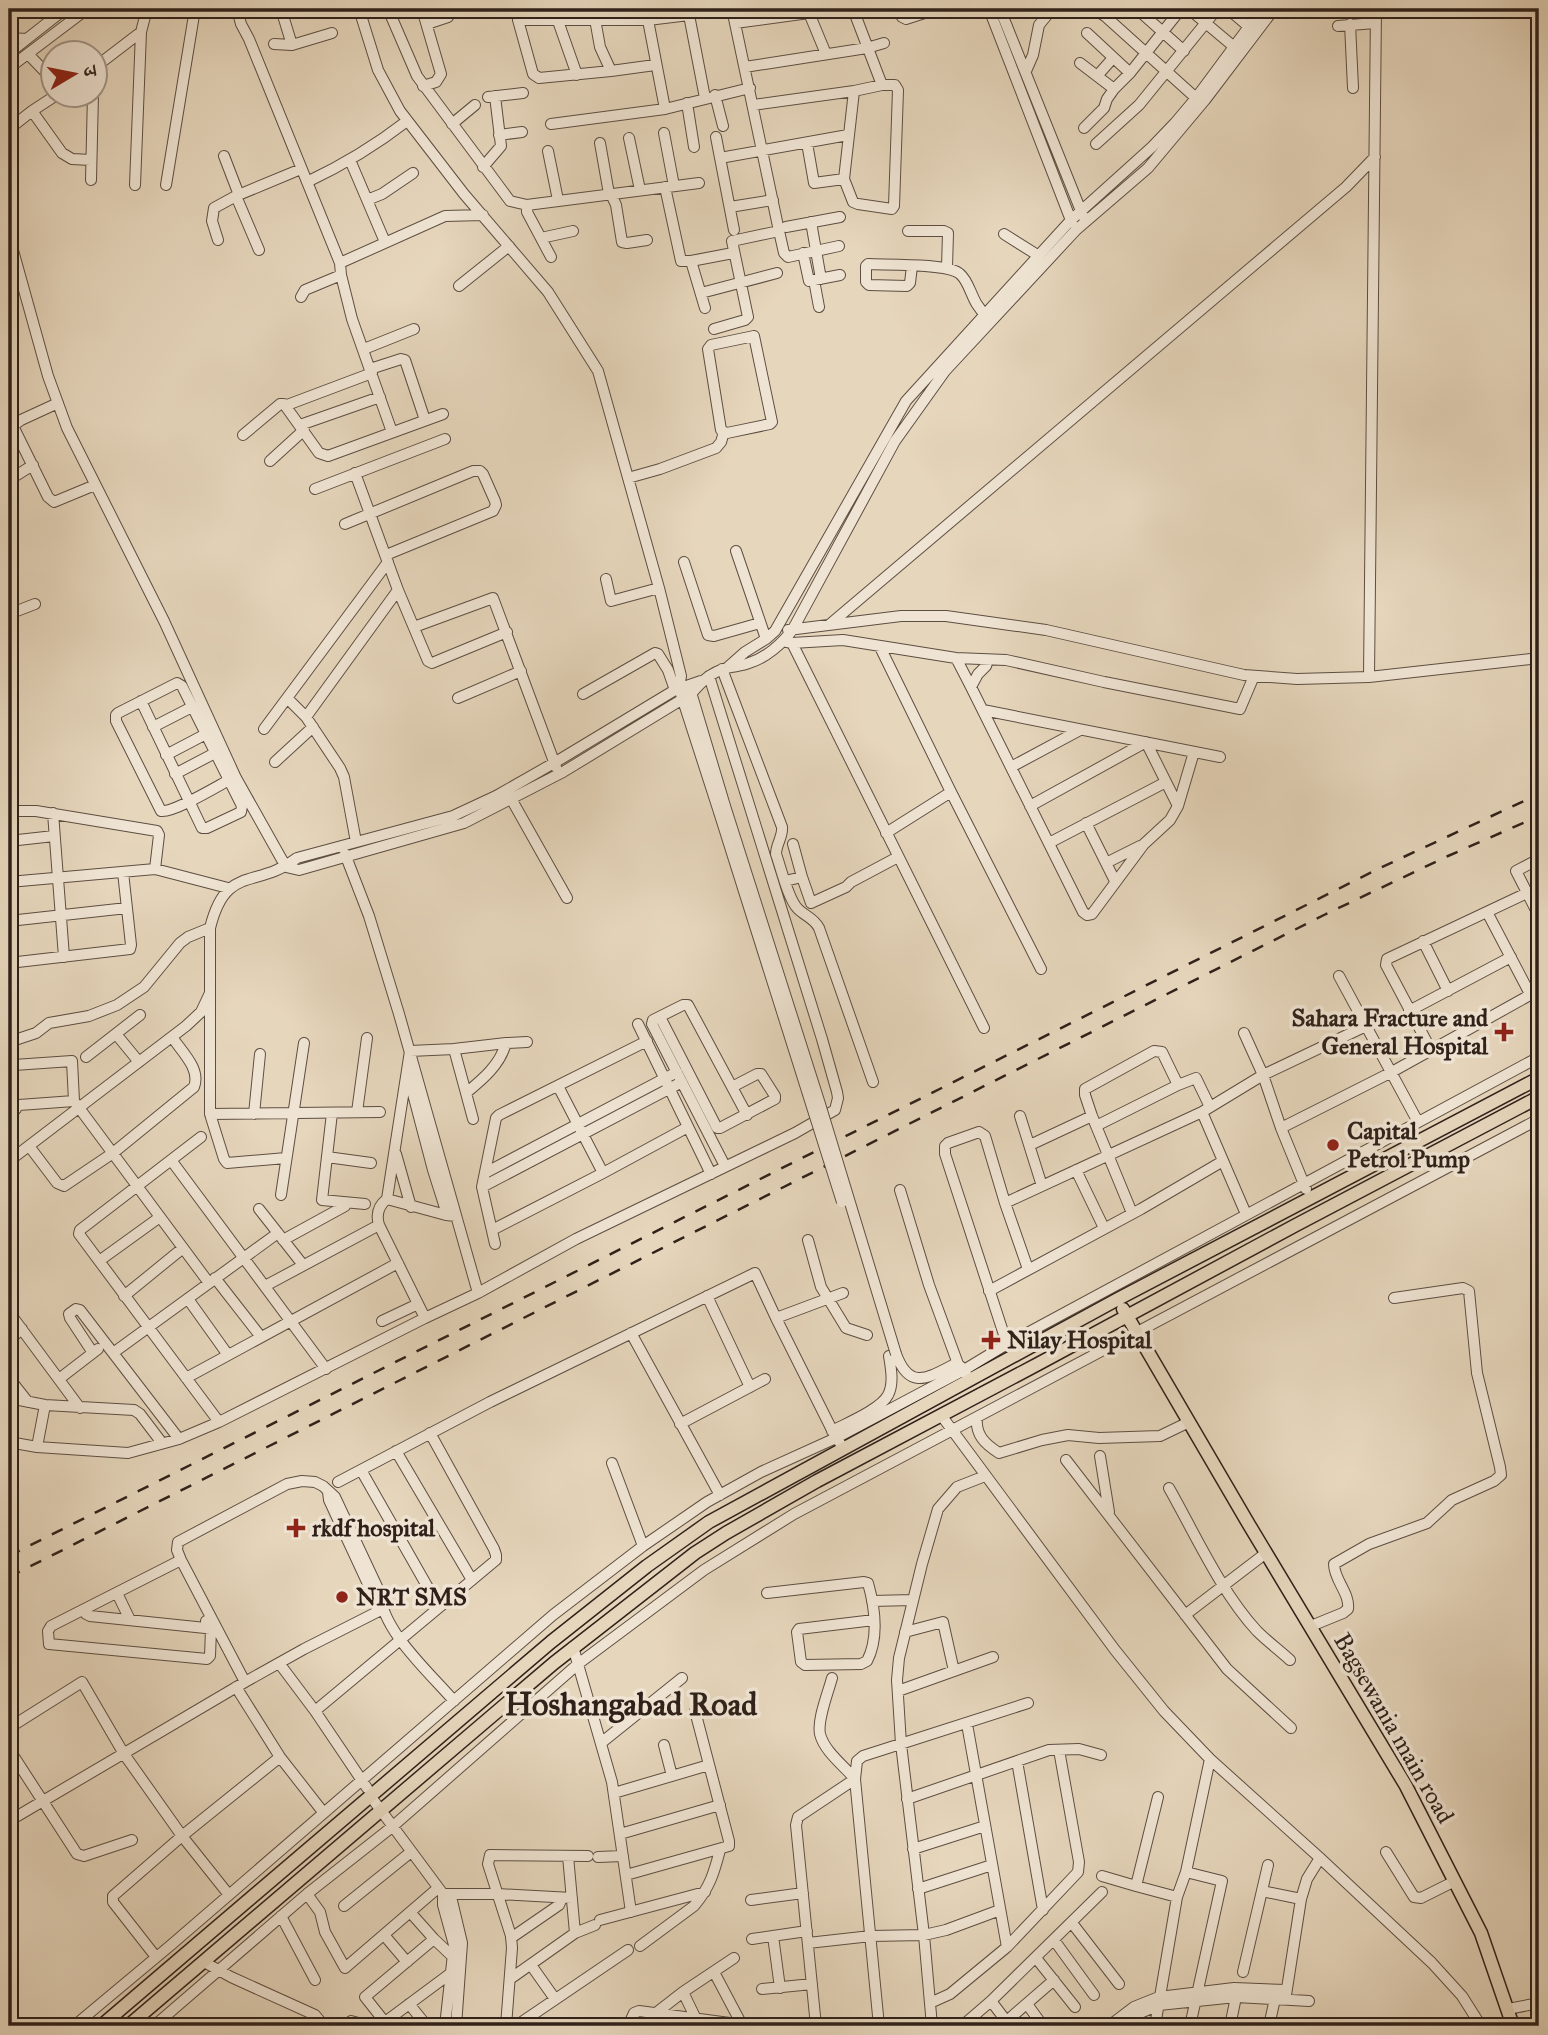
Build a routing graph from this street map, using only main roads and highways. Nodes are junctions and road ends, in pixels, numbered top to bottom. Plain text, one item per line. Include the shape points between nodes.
1 (1539, 1078) edge
2 (1539, 1097) edge
3 (1120, 1282) road end
4 (1123, 1297) junction
5 (1127, 1315) junction
6 (101, 2026) edge
7 (128, 2026) edge
8 (1513, 2026) edge

1 - 4 main road
2 - 5 main road
3 - 4 main road
4 - 5 main road
4 - 6 main road via 964,1371 838,1439 647,1566 367,1788
5 - 7 main road via 817,1481 695,1553 573,1647
5 - 8 main road, Bagsewania main road via 1390,1757 1481,1933

